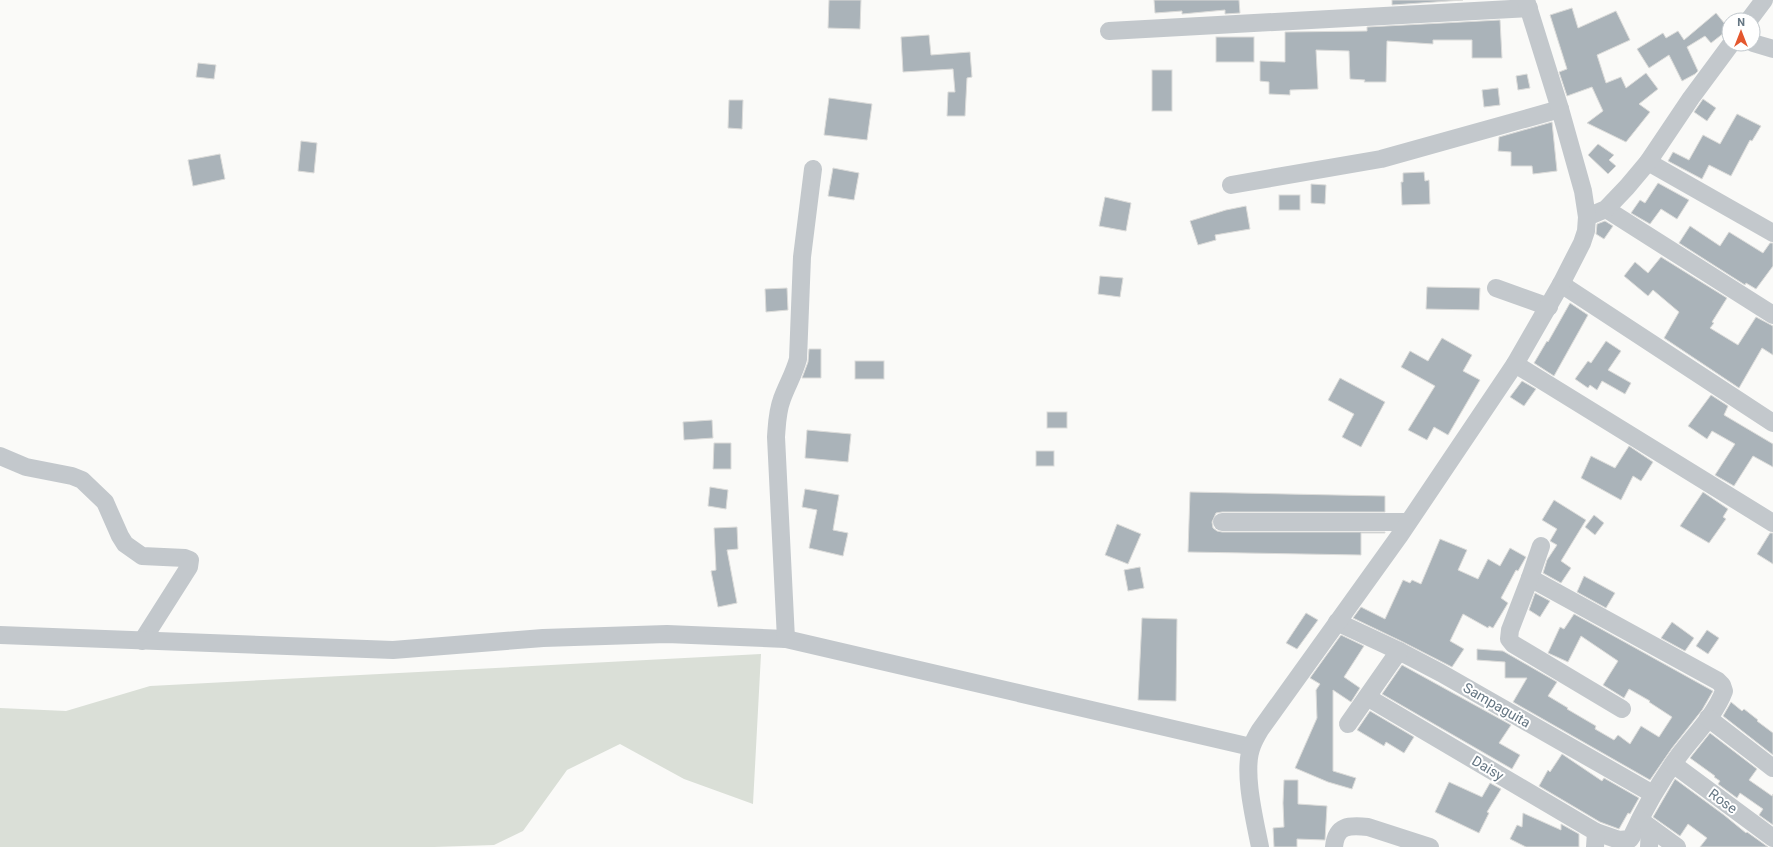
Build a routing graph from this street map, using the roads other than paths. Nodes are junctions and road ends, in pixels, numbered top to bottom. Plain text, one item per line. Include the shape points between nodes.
1 (1764, 0) edge
2 (1527, 4) edge
3 (1755, 12) edge
4 (1109, 31) dead end
5 (1761, 45) edge
6 (1773, 48) edge
7 (1725, 52) edge
8 (1560, 109) junction
9 (1648, 162) junction
10 (813, 169) dead end
11 (1230, 185) dead end
12 (1606, 209) junction
13 (1587, 217) junction
14 (1773, 233) edge
15 (1562, 284) junction
16 (1496, 288) dead end
17 (1549, 307) junction
18 (1773, 315) edge
19 (1515, 364) junction
20 (1773, 423) edge
21 (0, 456) edge
22 (1222, 522) dead end
23 (1408, 522) junction
24 (1773, 523) edge
25 (1541, 546) dead end
26 (1530, 578) junction
27 (1336, 622) junction
28 (0, 635) edge
29 (786, 639) junction
30 (142, 641) junction
31 (1399, 651) junction
32 (1367, 697) junction
33 (1622, 709) dead end
34 (1708, 718) junction
35 (1348, 724) dead end
36 (1251, 747) junction
37 (1673, 764) junction
38 (1773, 768) edge
39 (1653, 794) junction
40 (1645, 824) junction
41 (1773, 838) edge
42 (1595, 840) edge
43 (1260, 847) edge
44 (1334, 847) edge
45 (1430, 847) edge
46 (1649, 847) edge
47 (1677, 847) edge

1 - 3 street
2 - 4 street
2 - 8 street
5 - 6 street
7 - 9 street
8 - 11 street via 1381,159
8 - 13 street via 1583,191
9 - 12 street
9 - 14 street
10 - 29 street via 802,257 798,359 777,415
12 - 13 street
12 - 18 street
13 - 15 street via 1582,243
15 - 17 street
15 - 20 street
16 - 17 street
17 - 19 street
19 - 23 street
19 - 24 street
21 - 30 street via 26,467 82,480 105,502 125,544 142,556 190,560 189,567
22 - 23 street
23 - 27 street
25 - 26 street
26 - 33 street via 1509,639 1513,644
26 - 34 street via 1718,681 1724,691
27 - 31 street, Sampaguita
27 - 36 street via 1260,730
28 - 30 street
29 - 30 street via 666,634 543,638 393,650
29 - 36 street
31 - 32 street
31 - 39 street, Sampaguita
32 - 35 street
32 - 42 street, Daisy
34 - 37 street
34 - 38 street
36 - 43 street via 1249,771 1252,807
37 - 39 street
37 - 41 street, Rose
39 - 40 street
40 - 42 street, Daisy via 1630,839
40 - 46 street
40 - 47 street
44 - 45 street via 1336,835 1341,830 1358,826

